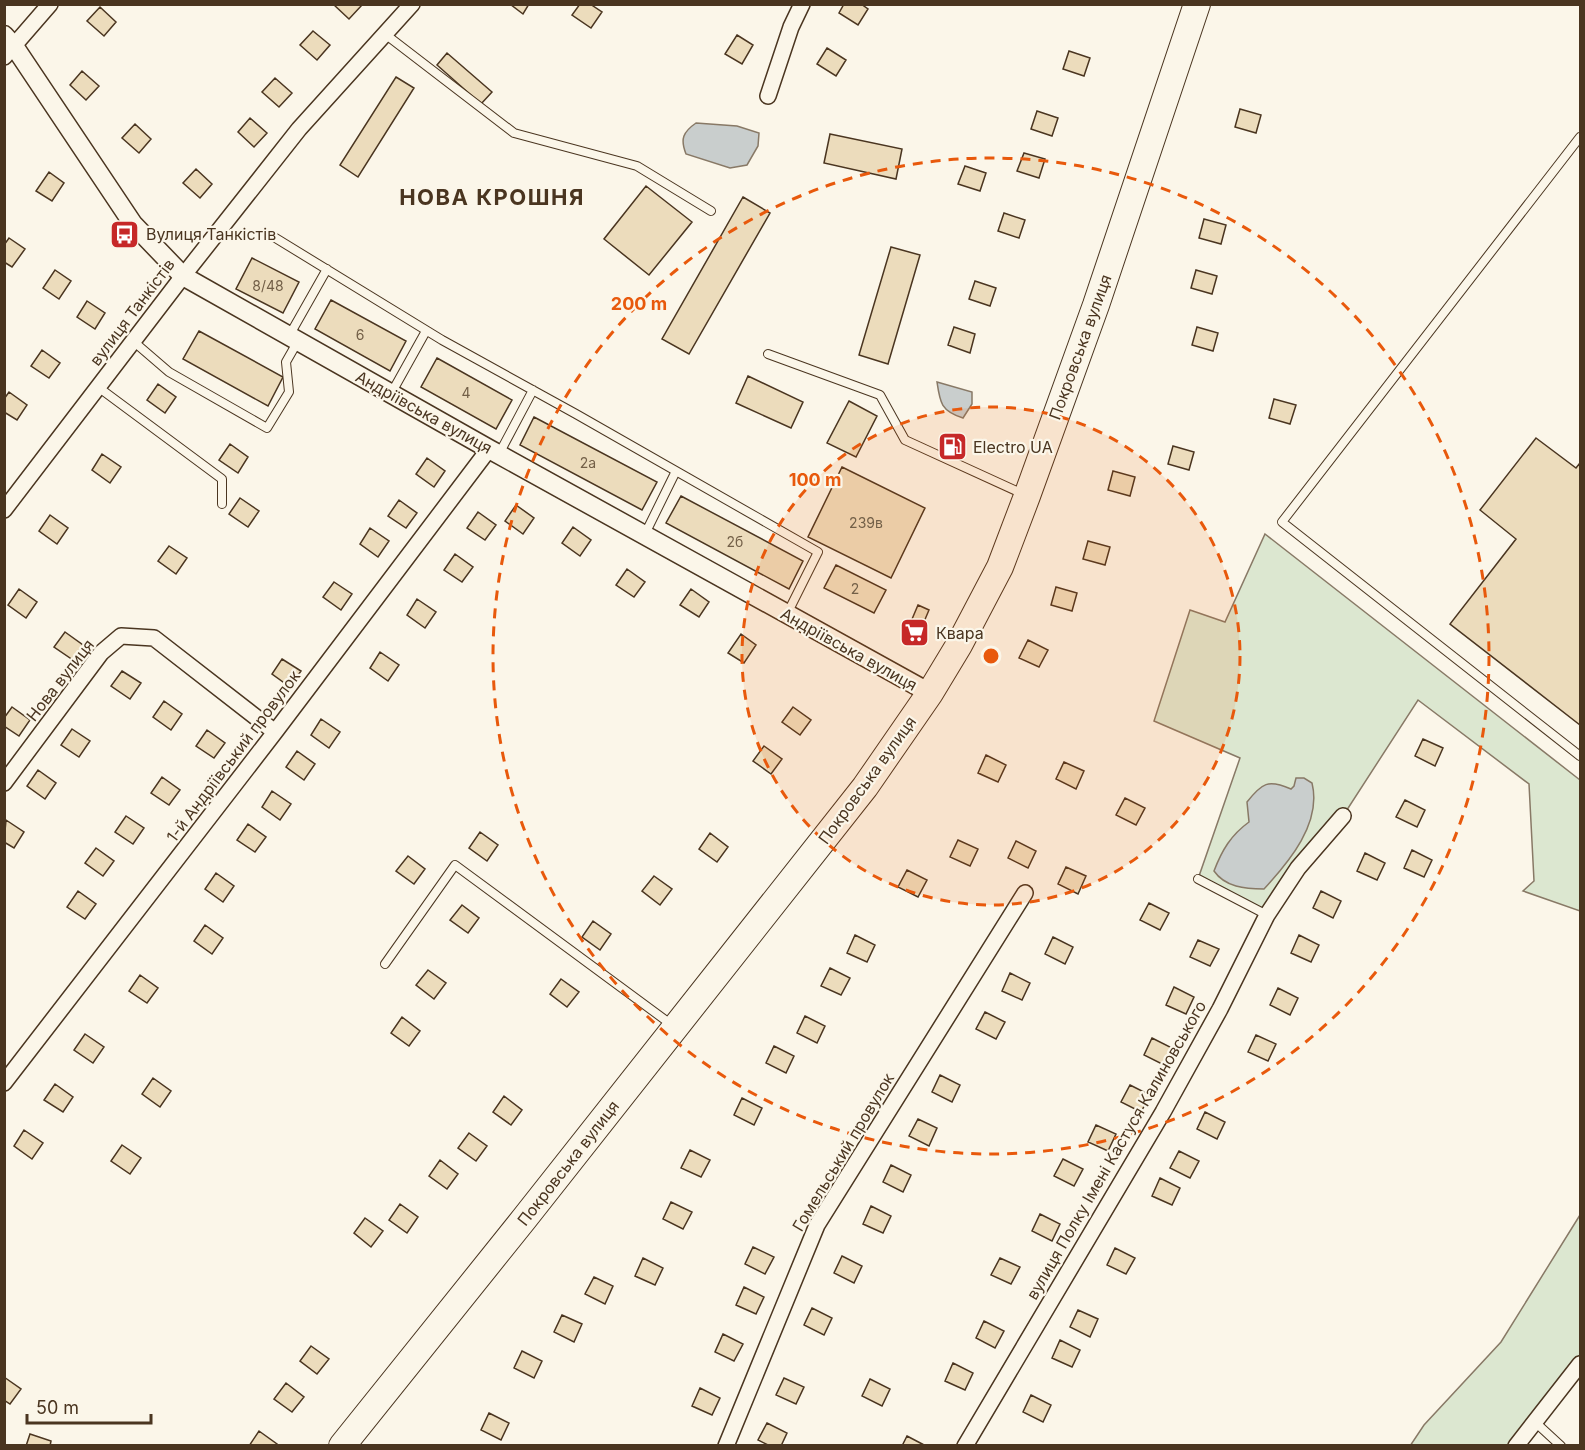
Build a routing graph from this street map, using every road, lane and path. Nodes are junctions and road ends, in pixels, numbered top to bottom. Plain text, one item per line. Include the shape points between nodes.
1 (50, 4) edge
2 (412, 4) edge
3 (802, 4) edge
4 (1197, 4) edge
5 (385, 34) junction
6 (8, 46) edge
7 (768, 96) dead end
8 (1581, 138) edge
9 (711, 211) dead end
10 (269, 234) dead end
11 (327, 269) junction
12 (183, 276) junction
13 (426, 331) junction
14 (294, 339) junction
15 (133, 342) junction
16 (768, 354) dead end
17 (98, 387) junction
18 (533, 390) junction
19 (391, 394) junction
20 (494, 452) junction
21 (676, 471) junction
22 (1027, 496) junction
23 (222, 504) dead end
24 (4, 510) edge
25 (644, 535) junction
26 (787, 614) junction
27 (930, 693) junction
28 (275, 732) junction
29 (1581, 756) edge
30 (4, 783) edge
31 (1343, 816) dead end
32 (1198, 879) dead end
33 (1025, 893) dead end
34 (1267, 915) junction
35 (385, 964) dead end
36 (675, 1027) junction
37 (4, 1083) edge
38 (1581, 1364) edge
39 (1534, 1422) junction
40 (342, 1446) edge
41 (726, 1446) edge
42 (965, 1446) edge
43 (1516, 1446) edge
44 (1561, 1446) edge

1 - 6 street
2 - 5 street, вулиця Танкістів
3 - 7 street via 790,27
4 - 22 highway, Покровська вулиця
5 - 9 lane via 514,134 636,166
5 - 12 street, вулиця Танкістів via 299,129
6 - 12 street, Андріївська вулиця via 133,224
8 - 29 lane via 1282,522
10 - 11 lane
11 - 13 lane
11 - 14 lane
12 - 14 street, Андріївська вулиця
12 - 15 street, вулиця Танкістів
13 - 18 lane
13 - 19 lane
14 - 15 lane via 286,362 289,392 267,428 169,372
14 - 19 street, Андріївська вулиця
15 - 17 street, вулиця Танкістів
16 - 22 lane via 880,395 905,440
17 - 23 lane via 222,479
17 - 24 street, вулиця Танкістів
18 - 20 lane
18 - 21 lane
19 - 20 street, Андріївська вулиця
20 - 25 street, Андріївська вулиця
20 - 28 street, 1-й Андріївський провулок
21 - 25 lane
21 - 26 lane via 818,552
22 - 27 highway, Покровська вулиця via 1000,567
25 - 26 street, Андріївська вулиця
26 - 27 street, Андріївська вулиця
27 - 36 highway, Покровська вулиця via 865,787
28 - 30 street, Нова вулиця via 154,638 121,636 101,653
28 - 37 street, 1-й Андріївський провулок
31 - 34 street, вулиця Полку Імені Кастуся Калиновського via 1298,868
32 - 34 lane
33 - 41 street, Гомельський провулок via 817,1225
34 - 42 street, вулиця Полку Імені Кастуся Калиновського via 1163,1112
35 - 36 lane via 455,865
36 - 40 highway, Покровська вулиця
38 - 39 street
39 - 43 street
39 - 44 lane

